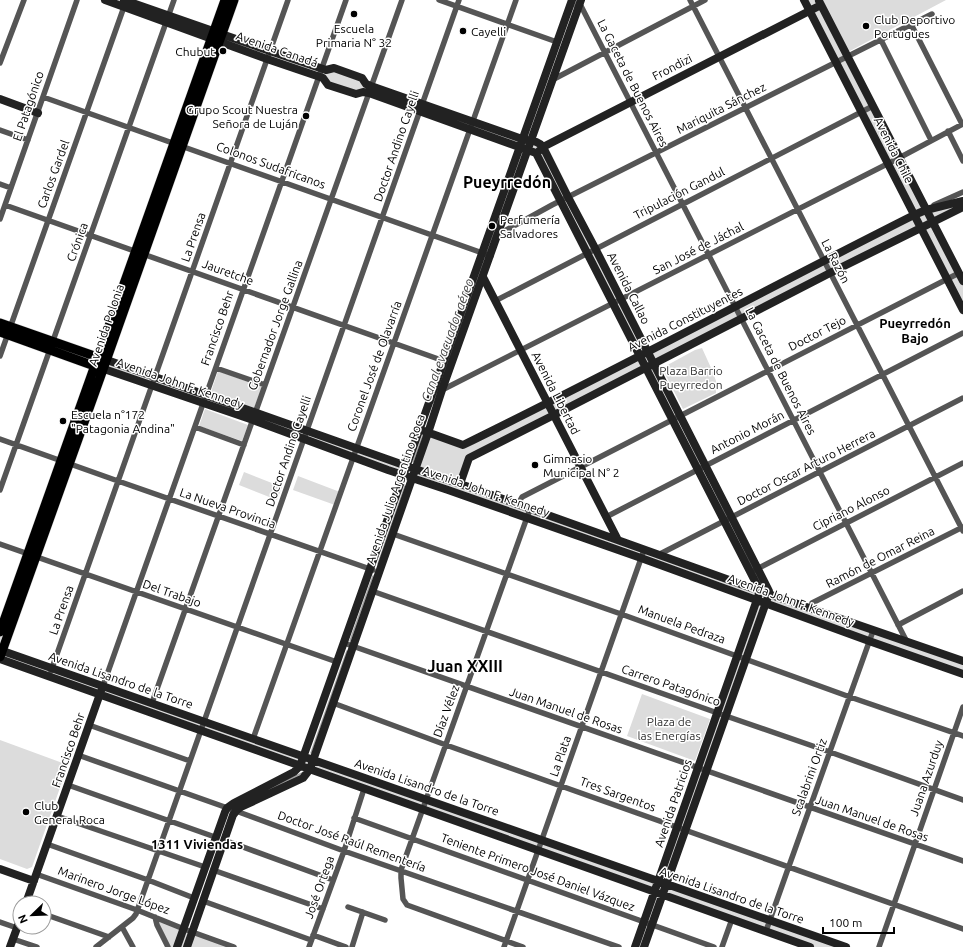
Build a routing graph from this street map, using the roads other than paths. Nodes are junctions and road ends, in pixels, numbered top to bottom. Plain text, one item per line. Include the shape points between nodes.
1 (24, 0) edge
2 (78, 0) edge
3 (105, 0) edge
4 (174, 0) edge
5 (225, 0) edge
6 (234, 0) edge
7 (288, 0) edge
8 (346, 0) edge
9 (402, 0) edge
10 (439, 0) edge
11 (459, 0) edge
12 (516, 0) edge
13 (572, 0) edge
14 (690, 0) edge
15 (705, 0) edge
16 (804, 0) edge
17 (125, 2) edge
18 (581, 2) edge
19 (820, 2) edge
20 (457, 6) junction
21 (693, 6) junction
22 (809, 10) junction
23 (932, 14) dead end
24 (168, 19) junction
25 (911, 24) junction
26 (507, 25) junction
27 (216, 36) junction
28 (881, 40) junction
29 (556, 42) junction
30 (605, 52) junction
31 (269, 55) junction
32 (847, 56) junction
33 (719, 57) junction
34 (835, 62) junction
35 (0, 63) edge
36 (320, 72) junction
37 (554, 78) junction
38 (370, 90) junction
39 (43, 97) junction
40 (0, 99) edge
41 (631, 102) junction
42 (873, 106) junction
43 (421, 108) junction
44 (745, 108) junction
45 (87, 112) junction
46 (861, 112) junction
47 (38, 113) junction
48 (962, 124) edge
49 (471, 126) junction
50 (129, 127) junction
51 (0, 130) edge
52 (948, 132) junction
53 (28, 140) junction
54 (931, 140) junction
55 (531, 141) junction
56 (521, 143) junction
57 (178, 145) junction
58 (543, 147) junction
59 (532, 152) junction
60 (656, 153) junction
61 (771, 158) junction
62 (899, 158) junction
63 (963, 161) edge
64 (230, 163) junction
65 (888, 164) junction
66 (282, 181) junction
67 (0, 184) edge
68 (11, 188) junction
69 (963, 192) edge
70 (331, 199) junction
71 (564, 199) junction
72 (963, 201) edge
73 (683, 204) junction
74 (5, 205) junction
75 (963, 207) edge
76 (798, 209) junction
77 (926, 210) junction
78 (914, 215) junction
79 (382, 217) junction
80 (0, 219) edge
81 (48, 220) junction
82 (932, 222) junction
83 (920, 228) junction
84 (499, 234) junction
85 (91, 235) junction
86 (433, 235) junction
87 (595, 248) junction
88 (482, 252) junction
89 (587, 252) junction
90 (140, 253) junction
91 (709, 255) junction
92 (491, 256) junction
93 (824, 260) junction
94 (192, 271) junction
95 (959, 272) junction
96 (830, 273) junction
97 (483, 277) junction
98 (947, 278) junction
99 (963, 281) edge
100 (243, 290) junction
101 (621, 299) junction
102 (496, 301) junction
103 (613, 303) junction
104 (293, 307) junction
105 (735, 307) junction
106 (963, 310) edge
107 (741, 318) junction
108 (0, 323) edge
109 (344, 325) junction
110 (856, 325) junction
111 (6, 331) edge
112 (963, 333) edge
113 (53, 341) junction
114 (394, 343) junction
115 (50, 350) junction
116 (521, 350) junction
117 (648, 352) junction
118 (0, 356) edge
119 (640, 356) junction
120 (444, 361) junction
121 (101, 363) junction
122 (654, 363) junction
123 (646, 367) junction
124 (216, 368) junction
125 (768, 370) junction
126 (882, 375) junction
127 (155, 376) junction
128 (265, 385) junction
129 (152, 386) junction
130 (442, 390) junction
131 (963, 398) edge
132 (205, 399) junction
133 (548, 403) junction
134 (554, 415) junction
135 (254, 416) junction
136 (680, 416) junction
137 (672, 420) junction
138 (794, 420) junction
139 (909, 426) junction
140 (195, 427) junction
141 (307, 430) junction
142 (420, 430) junction
143 (428, 433) junction
144 (0, 439) edge
145 (304, 439) junction
146 (16, 444) junction
147 (244, 445) junction
148 (463, 445) junction
149 (357, 449) junction
150 (354, 457) junction
151 (469, 458) junction
152 (66, 462) junction
153 (963, 463) edge
154 (407, 466) junction
155 (466, 466) junction
156 (706, 466) junction
157 (580, 467) junction
158 (415, 469) junction
159 (698, 470) junction
160 (820, 472) junction
161 (404, 475) junction
162 (935, 477) junction
163 (412, 478) junction
164 (118, 481) junction
165 (460, 484) junction
166 (475, 489) junction
167 (0, 490) edge
168 (448, 490) junction
169 (169, 499) junction
170 (518, 504) junction
171 (530, 509) junction
172 (219, 516) junction
173 (606, 517) junction
174 (732, 517) junction
175 (527, 518) junction
176 (724, 521) junction
177 (846, 523) junction
178 (962, 529) edge
179 (270, 534) junction
180 (393, 534) junction
181 (618, 540) junction
182 (0, 544) edge
183 (320, 551) junction
184 (642, 554) junction
185 (32, 555) junction
186 (658, 555) junction
187 (758, 568) junction
188 (370, 569) junction
189 (379, 572) junction
190 (750, 572) junction
191 (872, 573) junction
192 (85, 574) junction
193 (507, 574) junction
194 (372, 591) junction
195 (760, 591) junction
196 (963, 591) edge
197 (136, 592) junction
198 (769, 594) junction
199 (757, 600) junction
200 (766, 603) junction
201 (186, 609) junction
202 (811, 609) junction
203 (621, 614) junction
204 (898, 625) junction
205 (237, 627) junction
206 (873, 631) junction
207 (0, 632) edge
208 (486, 632) junction
209 (869, 641) junction
210 (907, 642) junction
211 (344, 644) junction
212 (287, 645) junction
213 (353, 647) junction
214 (1, 654) edge
215 (737, 656) junction
216 (746, 659) junction
217 (961, 659) edge
218 (337, 662) junction
219 (52, 668) junction
220 (601, 672) junction
221 (963, 674) edge
222 (49, 677) junction
223 (103, 686) junction
224 (467, 687) junction
225 (100, 695) junction
226 (850, 697) junction
227 (333, 703) junction
228 (152, 704) junction
229 (963, 707) edge
230 (717, 713) junction
231 (726, 716) junction
232 (204, 722) junction
233 (89, 725) junction
234 (582, 727) junction
235 (201, 730) junction
236 (954, 733) junction
237 (963, 736) edge
238 (253, 739) junction
239 (446, 745) junction
240 (830, 752) junction
241 (78, 755) junction
242 (304, 757) junction
243 (313, 760) junction
244 (190, 761) junction
245 (300, 766) junction
246 (698, 768) junction
247 (310, 769) junction
248 (706, 771) junction
249 (68, 785) junction
250 (561, 786) junction
251 (364, 789) junction
252 (934, 789) junction
253 (180, 791) junction
254 (426, 800) junction
255 (963, 800) edge
256 (227, 808) junction
257 (810, 808) junction
258 (423, 809) junction
259 (236, 811) junction
260 (57, 816) junction
261 (354, 818) junction
262 (169, 821) junction
263 (677, 827) junction
264 (685, 830) junction
265 (220, 839) junction
266 (412, 839) junction
267 (542, 840) junction
268 (47, 844) junction
269 (915, 844) junction
270 (538, 850) junction
271 (158, 851) junction
272 (344, 851) junction
273 (963, 862) edge
274 (789, 866) junction
275 (205, 867) junction
276 (0, 869) edge
277 (214, 870) junction
278 (401, 870) junction
279 (35, 877) junction
280 (148, 880) junction
281 (333, 880) junction
282 (528, 880) junction
283 (662, 883) junction
284 (658, 893) junction
285 (29, 895) edge
286 (194, 898) junction
287 (203, 901) junction
288 (894, 904) junction
289 (348, 907) dead end
290 (323, 909) junction
291 (137, 910) junction
292 (517, 911) junction
293 (363, 912) junction
294 (52, 917) edge
295 (155, 917) junction
296 (732, 919) junction
297 (385, 920) dead end
298 (770, 921) junction
299 (0, 922) edge
300 (12, 923) edge
301 (648, 923) junction
302 (122, 927) junction
303 (963, 929) edge
304 (188, 930) junction
305 (766, 931) junction
306 (15, 935) edge
307 (109, 937) junction
308 (312, 937) junction
309 (13, 939) junction
310 (505, 944) edge
311 (800, 945) edge
312 (10, 947) edge
313 (37, 947) edge
314 (96, 947) edge
315 (133, 947) edge
316 (168, 947) edge
317 (177, 947) edge
318 (187, 947) edge
319 (234, 947) edge
320 (309, 947) edge
321 (346, 947) edge
322 (352, 947) edge
323 (523, 947) edge
324 (619, 947) edge
325 (635, 947) edge
326 (644, 947) edge
327 (714, 947) edge
328 (722, 947) edge
329 (810, 947) edge
330 (846, 947) edge
331 (879, 947) edge

1 - 35 street
2 - 39 street, El Patagónico
3 - 17 main road, Avenida Canadá
4 - 24 street, Crónica
5 - 27 main road, Avenida Polonia
6 - 27 main road, Avenida Polonia
7 - 31 street, La Prensa
8 - 36 street, Francisco Behr
9 - 38 street, Gobernador Jorge Gallina
10 - 20 street
11 - 20 street, Doctor Andino Cayelli
12 - 26 street, Coronel José de Olavarría
13 - 29 main road, Avenida Julio Argentino Roca
14 - 21 street, La Razón
15 - 21 street
16 - 22 main road, Avenida Chile
17 - 24 main road, Avenida Canadá
17 - 45 street, Carlos Gardel
18 - 30 street, La Gaceta de Buenos Aires
18 - 37 main road, Avenida Julio Argentino Roca
19 - 22 main road, Frondizi
19 - 32 main road, Avenida Chile
20 - 26 street
20 - 43 street, Doctor Andino Cayelli
21 - 30 street
21 - 33 street, La Razón
22 - 33 main road, Frondizi
22 - 34 main road, Avenida Chile
23 - 25 street, Mariquita Sánchez
24 - 27 main road, Avenida Canadá
24 - 50 street, Crónica
25 - 28 street, Mariquita Sánchez
25 - 48 street
26 - 29 street
26 - 49 street, Coronel José de Olavarría
27 - 31 main road, Avenida Canadá
27 - 57 main road, Avenida Polonia
28 - 32 street, Mariquita Sánchez
28 - 54 street
29 - 56 main road, Avenida Julio Argentino Roca
30 - 37 street
30 - 41 street, La Gaceta de Buenos Aires
31 - 36 main road, Avenida Canadá
31 - 64 street, La Prensa
32 - 34 street, Mariquita Sánchez
32 - 42 main road, Avenida Chile
33 - 41 main road, Frondizi
33 - 44 street, La Razón
34 - 44 street, Mariquita Sánchez
34 - 46 main road, Avenida Chile
36 - 38 main road, Avenida Canadá via 334,68 362,78
36 - 38 main road, Avenida Canadá via 328,85 356,94
36 - 66 street, Francisco Behr
37 - 55 main road, Avenida Julio Argentino Roca
38 - 43 main road, Avenida Canadá
38 - 70 street, Gobernador Jorge Gallina
39 - 45 street, Colonos Sudafricanos
39 - 47 street, El Patagónico
40 - 47 main road
41 - 58 main road, Frondizi
41 - 60 street, La Gaceta de Buenos Aires
42 - 46 street, Tripulación Gandul
42 - 62 main road, Avenida Chile
43 - 49 main road, Avenida Canadá
43 - 79 street, Doctor Andino Cayelli
44 - 60 street, Mariquita Sánchez
44 - 61 street, La Razón
45 - 50 street, Colonos Sudafricanos
45 - 81 street, Carlos Gardel
46 - 61 street, Tripulación Gandul
46 - 65 main road, Avenida Chile
47 - 53 street, El Patagónico
48 - 52 street, San José de Jáchal
49 - 56 main road, Avenida Canadá
49 - 86 street, Coronel José de Olavarría
50 - 57 street, Colonos Sudafricanos
50 - 85 street, Crónica
51 - 53 street
52 - 54 street, San José de Jáchal
52 - 63 street
53 - 68 street, El Patagónico
54 - 62 street, San José de Jáchal
55 - 56 main road, Avenida Canadá
55 - 58 main road via 537,141
55 - 59 main road, Avenida Julio Argentino Roca
56 - 59 main road, Avenida Canadá
56 - 88 main road, Avenida Julio Argentino Roca
57 - 64 street, Colonos Sudafricanos
57 - 90 main road, Avenida Polonia
58 - 59 main road, Frondizi
58 - 71 main road, Avenida Callao
59 - 71 main road, Avenida Callao
59 - 84 main road, Avenida Julio Argentino Roca
60 - 71 street, Mariquita Sánchez
60 - 73 street, La Gaceta de Buenos Aires
61 - 73 street, Tripulación Gandul
61 - 76 street, La Razón
62 - 65 street, San José de Jáchal
62 - 77 main road, Avenida Chile
64 - 66 street, Colonos Sudafricanos
64 - 94 street, La Prensa
65 - 76 street, San José de Jáchal
65 - 78 main road, Avenida Chile
66 - 70 street, Colonos Sudafricanos
66 - 100 street, Francisco Behr
67 - 68 street
68 - 74 street, El Patagónico
69 - 77 street
70 - 79 street, Colonos Sudafricanos
70 - 104 street, Gobernador Jorge Gallina
71 - 84 street, Mariquita Sánchez
71 - 87 main road, Avenida Callao
71 - 89 main road, Avenida Callao
72 - 77 main road, Avenida Constituyentes
73 - 87 street, Tripulación Gandul
73 - 91 street, La Gaceta de Buenos Aires
74 - 80 street, El Patagónico
74 - 81 street, Jauretche
75 - 82 main road, Avenida Constituyentes
76 - 91 street, San José de Jáchal
76 - 93 street, La Razón
77 - 78 main road, Avenida Constituyentes
77 - 82 main road, Avenida Chile
78 - 83 main road, Avenida Chile
78 - 93 main road, Avenida Constituyentes
79 - 86 street, Colonos Sudafricanos
79 - 109 street, Doctor Andino Cayelli
81 - 85 street, Jauretche
81 - 111 street, Carlos Gardel
82 - 83 main road, Avenida Constituyentes
82 - 95 main road, Avenida Chile
83 - 96 main road, Avenida Constituyentes
83 - 98 main road, Avenida Chile
84 - 92 main road, Avenida Julio Argentino Roca
85 - 90 street, Jauretche
85 - 113 street, Crónica
86 - 88 street, Colonos Sudafricanos
86 - 114 street, Coronel José de Olavarría
87 - 89 street, Tripulación Gandul
87 - 101 main road, Avenida Callao
88 - 92 street, Colonos Sudafricanos
88 - 120 main road, Avenida Julio Argentino Roca
89 - 102 street, Tripulación Gandul
89 - 103 main road, Avenida Callao
90 - 94 street, Jauretche
90 - 121 main road, Avenida Polonia
91 - 101 street, San José de Jáchal
91 - 105 street, La Gaceta de Buenos Aires
92 - 97 main road, Avenida Julio Argentino Roca
93 - 96 street, La Razón
93 - 105 main road, Avenida Constituyentes
94 - 100 street, Jauretche
94 - 127 street, La Prensa
95 - 98 street, Doctor Tejo
95 - 99 main road, Avenida Chile
96 - 107 main road, Avenida Constituyentes
96 - 110 street, La Razón
97 - 102 main road, Avenida Libertad
97 - 130 main road, Avenida Julio Argentino Roca
98 - 106 main road, Avenida Chile
98 - 110 street, Doctor Tejo
100 - 104 street, Jauretche
100 - 124 street, Francisco Behr
101 - 103 street, San José de Jáchal
101 - 117 main road, Avenida Callao
102 - 116 main road, Avenida Libertad
103 - 116 street, San José de Jáchal
103 - 119 main road, Avenida Callao
104 - 109 street, Jauretche
104 - 128 street, Gobernador Jorge Gallina
105 - 107 street, La Gaceta de Buenos Aires
105 - 117 main road, Avenida Constituyentes
107 - 122 main road, Avenida Constituyentes
107 - 125 street, La Gaceta de Buenos Aires
108 - 111 main road, Avenida John F. Kennedy
109 - 114 street, Jauretche
109 - 141 street, Doctor Andino Cayelli
110 - 125 street, Doctor Tejo
110 - 126 street, La Razón
111 - 113 main road, Avenida John F. Kennedy
111 - 115 main road, Avenida John F. Kennedy
111 - 118 street, Carlos Gardel
112 - 126 street, Antonio Morán
113 - 115 street, Crónica
113 - 121 main road, Avenida John F. Kennedy
114 - 120 street, Jauretche
114 - 149 street, Coronel José de Olavarría
115 - 121 main road, Avenida John F. Kennedy
115 - 146 street, Crónica
116 - 130 street, San José de Jáchal
116 - 133 main road, Avenida Libertad
117 - 119 main road, Avenida Constituyentes
117 - 122 main road, Avenida Callao
119 - 123 main road, Avenida Callao
119 - 133 main road, Avenida Constituyentes
120 - 142 main road, Avenida Julio Argentino Roca
121 - 127 main road, Avenida John F. Kennedy
121 - 129 main road, Avenida John F. Kennedy
121 - 152 main road, Avenida Polonia
122 - 123 main road, Avenida Constituyentes
122 - 136 main road, Avenida Callao
123 - 134 main road, Avenida Constituyentes
123 - 137 main road, Avenida Callao
124 - 128 street
124 - 132 street, Francisco Behr
125 - 136 street, Doctor Tejo
125 - 138 street, La Gaceta de Buenos Aires
126 - 138 street, Antonio Morán
126 - 139 street, La Razón
127 - 129 street, La Prensa
127 - 132 main road, Avenida John F. Kennedy
128 - 135 street, Gobernador Jorge Gallina
129 - 132 main road, Avenida John F. Kennedy
129 - 164 street, La Prensa
130 - 143 main road, Avenida Julio Argentino Roca
131 - 139 street, Doctor Oscar Arturo Herrera
132 - 135 main road, Avenida John F. Kennedy
132 - 140 street, Francisco Behr
133 - 134 main road, Avenida Libertad
133 - 148 main road, Avenida Constituyentes
134 - 151 main road, Avenida Constituyentes
134 - 157 main road, Avenida Libertad
135 - 141 main road, Avenida John F. Kennedy
135 - 145 main road, Avenida John F. Kennedy
135 - 147 street, Gobernador Jorge Gallina
136 - 137 street, Doctor Tejo
136 - 156 main road, Avenida Callao
137 - 157 street, Doctor Tejo
137 - 159 main road, Avenida Callao
138 - 156 street, Antonio Morán
138 - 160 street, La Gaceta de Buenos Aires
139 - 160 street, Doctor Oscar Arturo Herrera
139 - 162 street, La Razón
140 - 147 street
140 - 169 street, Francisco Behr
141 - 145 street, Doctor Andino Cayelli
141 - 149 main road, Avenida John F. Kennedy
142 - 143 main road
142 - 154 main road, Avenida Julio Argentino Roca
143 - 148 main road
143 - 158 main road, Avenida Julio Argentino Roca
144 - 146 street, La Nueva Provincia
145 - 150 main road, Avenida John F. Kennedy
145 - 179 street, Doctor Andino Cayelli
146 - 152 street, La Nueva Provincia
146 - 167 street, Crónica
147 - 172 street, Gobernador Jorge Gallina
148 - 151 main road
149 - 150 street, Coronel José de Olavarría
149 - 154 main road, Avenida John F. Kennedy
150 - 161 main road, Avenida John F. Kennedy
150 - 183 street, Coronel José de Olavarría
151 - 155 main road
152 - 164 street, La Nueva Provincia
152 - 185 main road, Avenida Polonia
153 - 162 street, Cipriano Alonso
154 - 158 main road, Avenida John F. Kennedy
154 - 161 main road, Avenida Julio Argentino Roca
155 - 165 main road
155 - 166 main road via 466,474
156 - 159 street, Antonio Morán
156 - 174 main road, Avenida Callao
157 - 170 street, Doctor Tejo via 522,497
157 - 173 main road, Avenida Libertad
158 - 163 main road, Avenida Julio Argentino Roca
158 - 165 main road, Avenida John F. Kennedy
159 - 173 street, Antonio Morán
159 - 176 main road, Avenida Callao
160 - 174 street, Doctor Oscar Arturo Herrera
160 - 177 street, La Gaceta de Buenos Aires
161 - 163 main road, Avenida John F. Kennedy
161 - 188 main road, Avenida Julio Argentino Roca
162 - 177 street, Cipriano Alonso
162 - 178 street, La Razón
163 - 168 main road, Avenida John F. Kennedy
163 - 180 main road, Avenida Julio Argentino Roca
164 - 169 street, La Nueva Provincia
164 - 192 street, La Prensa
165 - 166 main road, Avenida John F. Kennedy
165 - 168 main road
166 - 170 main road, Avenida John F. Kennedy
168 - 175 main road, Avenida John F. Kennedy
169 - 172 street, La Nueva Provincia
169 - 197 street, Francisco Behr
170 - 171 main road, Avenida John F. Kennedy
171 - 175 street, Díaz Vélez
171 - 181 main road, Avenida John F. Kennedy
172 - 179 street, La Nueva Provincia
172 - 201 street, Gobernador Jorge Gallina
173 - 181 main road, Avenida Libertad
174 - 176 street, Doctor Oscar Arturo Herrera
174 - 187 main road, Avenida Callao
175 - 184 main road, Avenida John F. Kennedy
175 - 193 street, Díaz Vélez
176 - 186 street, Doctor Oscar Arturo Herrera
176 - 190 main road, Avenida Callao
177 - 187 street, Cipriano Alonso
177 - 191 street, La Gaceta de Buenos Aires
178 - 191 street, Ramón de Omar Reina
179 - 183 street, La Nueva Provincia
179 - 205 street, Doctor Andino Cayelli
180 - 189 main road, Avenida Julio Argentino Roca
180 - 193 street, Manuela Pedraza
181 - 184 main road, Avenida John F. Kennedy
182 - 185 street, Del Trabajo
183 - 188 street, La Nueva Provincia
183 - 212 street, Coronel José de Olavarría
184 - 186 main road, Avenida John F. Kennedy
184 - 199 main road, Avenida John F. Kennedy
184 - 203 street, La Plata
185 - 192 street, Del Trabajo
185 - 207 main road, Avenida Polonia
185 - 214 main road, Avenida Polonia
186 - 195 main road, Avenida John F. Kennedy
187 - 190 street, Cipriano Alonso
187 - 198 main road, Avenida Callao
188 - 189 street, La Nueva Provincia
188 - 211 main road, Avenida Julio Argentino Roca
189 - 194 main road, Avenida Julio Argentino Roca
190 - 195 main road, Avenida Callao
191 - 202 street, Ramón de Omar Reina via 812,604
191 - 204 street, La Gaceta de Buenos Aires
192 - 197 street, Del Trabajo
192 - 219 street, La Prensa
193 - 203 street, Manuela Pedraza
193 - 208 street, Díaz Vélez
194 - 208 street, Carrero Patagónico
194 - 213 main road, Avenida Julio Argentino Roca
195 - 198 main road, Avenida John F. Kennedy
195 - 199 main road
196 - 204 street
197 - 201 street, Del Trabajo
197 - 223 street, Francisco Behr
198 - 200 main road
198 - 202 main road, Avenida John F. Kennedy
199 - 200 main road, Avenida John F. Kennedy
199 - 215 main road, Avenida Patricios
200 - 209 main road, Avenida John F. Kennedy
200 - 216 main road, Avenida Patricios
201 - 205 street, Del Trabajo
201 - 228 street, Gobernador Jorge Gallina
202 - 206 main road, Avenida John F. Kennedy
203 - 215 street, Manuela Pedraza
203 - 220 street, La Plata
204 - 210 street, La Gaceta de Buenos Aires
205 - 212 street, Del Trabajo
205 - 232 street, Doctor Andino Cayelli
206 - 209 street, Scalabrini Ortiz
206 - 210 main road, Avenida John F. Kennedy
208 - 220 street, Carrero Patagónico
208 - 224 street, Díaz Vélez
209 - 221 main road, Avenida John F. Kennedy
209 - 226 street, Scalabrini Ortiz
210 - 217 main road, Avenida John F. Kennedy
211 - 213 street, Juan Manuel de Rosas
211 - 218 main road, Avenida Julio Argentino Roca
212 - 218 street, Del Trabajo
212 - 238 street, Coronel José de Olavarría
213 - 224 street, Juan Manuel de Rosas
213 - 227 main road, Avenida Julio Argentino Roca
214 - 219 main road, Avenida Lisandro de la Torre
214 - 222 main road, Avenida Lisandro de la Torre
215 - 216 street, Manuela Pedraza
215 - 230 main road, Avenida Patricios
216 - 226 street, Manuela Pedraza
216 - 231 main road, Avenida Patricios
218 - 242 main road, Avenida Julio Argentino Roca
219 - 222 street, La Prensa
219 - 223 main road, Avenida Lisandro de la Torre
220 - 230 street, Carrero Patagónico
220 - 234 street, La Plata
222 - 225 main road, Avenida Lisandro de la Torre
223 - 225 main road, Francisco Behr
223 - 228 main road, Avenida Lisandro de la Torre
224 - 234 street, Juan Manuel de Rosas
224 - 239 street, Díaz Vélez
225 - 233 main road, Francisco Behr
225 - 235 main road, Avenida Lisandro de la Torre
226 - 236 street, Manuela Pedraza
226 - 240 street, Scalabrini Ortiz
227 - 239 street, Tres Sargentos
227 - 243 main road, Avenida Julio Argentino Roca
228 - 232 main road, Avenida Lisandro de la Torre
229 - 236 street, Juana Azurduy
230 - 231 street, Carrero Patagónico
230 - 246 main road, Avenida Patricios
231 - 240 street, Carrero Patagónico
231 - 248 main road, Avenida Patricios
232 - 235 street, Doctor Andino Cayelli
232 - 238 main road, Avenida Lisandro de la Torre
233 - 241 main road, Francisco Behr
233 - 244 street
234 - 246 street, Juan Manuel de Rosas
234 - 250 street, La Plata
235 - 244 street, Doctor Andino Cayelli
235 - 245 main road, Avenida Lisandro de la Torre
236 - 237 street, Manuela Pedraza
236 - 252 street, Juana Azurduy
238 - 242 main road, Avenida Lisandro de la Torre
239 - 250 street, Tres Sargentos
239 - 254 street, Díaz Vélez
240 - 252 street, Carrero Patagónico
240 - 257 street, Scalabrini Ortiz
241 - 249 main road, Francisco Behr
241 - 253 street, Doctor José Raúl Rementería
242 - 243 main road, Avenida Lisandro de la Torre
242 - 245 main road, Avenida Julio Argentino Roca
243 - 247 main road, Avenida Julio Argentino Roca
243 - 254 main road, Avenida Lisandro de la Torre
244 - 253 street, Doctor Andino Cayelli
245 - 247 main road, Avenida Lisandro de la Torre
245 - 256 main road via 294,772
246 - 248 street, Juan Manuel de Rosas
246 - 263 main road, Avenida Patricios
247 - 251 main road, Avenida Lisandro de la Torre
247 - 259 main road via 303,778
248 - 257 street, Juan Manuel de Rosas
248 - 264 main road, Avenida Patricios
249 - 260 main road, Francisco Behr
249 - 262 street
250 - 263 street, Tres Sargentos
250 - 267 street, La Plata
251 - 258 main road, Avenida Lisandro de la Torre
251 - 261 street, José Ortega
252 - 255 street, Carrero Patagónico
252 - 269 street, Juana Azurduy
253 - 256 street, Doctor José Raúl Rementería
253 - 262 street, Doctor Andino Cayelli
254 - 258 street, Díaz Vélez
254 - 267 main road, Avenida Lisandro de la Torre
256 - 259 street, Doctor José Raúl Rementería
256 - 265 main road
257 - 269 street, Juan Manuel de Rosas
257 - 274 street, Scalabrini Ortiz
258 - 266 street, Díaz Vélez
258 - 270 main road, Avenida Lisandro de la Torre
259 - 265 main road
259 - 272 street, Doctor José Raúl Rementería
260 - 268 main road, Francisco Behr
260 - 271 street
261 - 266 street, Teniente Primero José Daniel Vázquez
261 - 272 street, José Ortega
262 - 265 street
262 - 271 street, Doctor Andino Cayelli
263 - 264 street, Tres Sargentos
263 - 283 main road, Avenida Patricios
264 - 274 street, Tres Sargentos
264 - 283 main road, Avenida Patricios
265 - 275 main road
265 - 277 main road
265 - 281 street
266 - 278 street, Díaz Vélez
266 - 282 street, Teniente Primero José Daniel Vázquez
267 - 270 street, La Plata
267 - 283 main road, Avenida Lisandro de la Torre
268 - 279 main road, Francisco Behr
268 - 280 street
269 - 273 street, Juan Manuel de Rosas
269 - 288 street, Juana Azurduy
270 - 282 street, La Plata
270 - 284 main road, Avenida Lisandro de la Torre
271 - 275 street
271 - 280 street, Doctor Andino Cayelli
272 - 278 street, Doctor José Raúl Rementería
272 - 281 street, José Ortega
274 - 288 street, Tres Sargentos
274 - 298 street, Scalabrini Ortiz
275 - 286 main road
276 - 279 main road, Marinero Jorge López
277 - 287 main road
277 - 290 street
278 - 292 street, Doctor José Raúl Rementería
278 - 310 street, Díaz Vélez via 403,899 408,905
279 - 285 main road, Francisco Behr
279 - 291 street, Marinero Jorge López
280 - 286 street
280 - 291 street, Doctor Andino Cayelli
281 - 290 street, José Ortega
282 - 292 street, La Plata
282 - 301 street, Teniente Primero José Daniel Vázquez
283 - 284 main road, Avenida Patricios
283 - 298 main road, Avenida Lisandro de la Torre
284 - 296 main road, Avenida Lisandro de la Torre
284 - 301 main road, Avenida Patricios
286 - 304 main road
287 - 304 main road
287 - 308 street
288 - 303 street, Tres Sargentos
288 - 331 street, Juana Azurduy
289 - 293 street
290 - 308 street, José Ortega
291 - 295 street, Marinero Jorge López
291 - 302 street, Doctor Andino Cayelli via 133,918
292 - 310 street, La Plata
292 - 324 street, Doctor José Raúl Rementería
293 - 297 street
293 - 322 street
294 - 307 street
295 - 304 street, Marinero Jorge López
295 - 316 street
296 - 305 main road, Avenida Lisandro de la Torre
296 - 328 street
298 - 305 street, Scalabrini Ortiz
298 - 330 main road, Avenida Lisandro de la Torre
299 - 300 street
301 - 325 main road, Avenida Patricios
301 - 326 main road, Avenida Patricios
301 - 327 street, Teniente Primero José Daniel Vázquez
302 - 307 street, Doctor Andino Cayelli
302 - 315 street
304 - 317 main road
304 - 318 main road
304 - 319 street, Marinero Jorge López
305 - 311 main road, Avenida Lisandro de la Torre
306 - 309 main road
307 - 314 street, Doctor Andino Cayelli
308 - 320 street, José Ortega
308 - 321 street
309 - 312 main road
309 - 313 street
310 - 323 street
311 - 329 main road, Avenida Lisandro de la Torre

